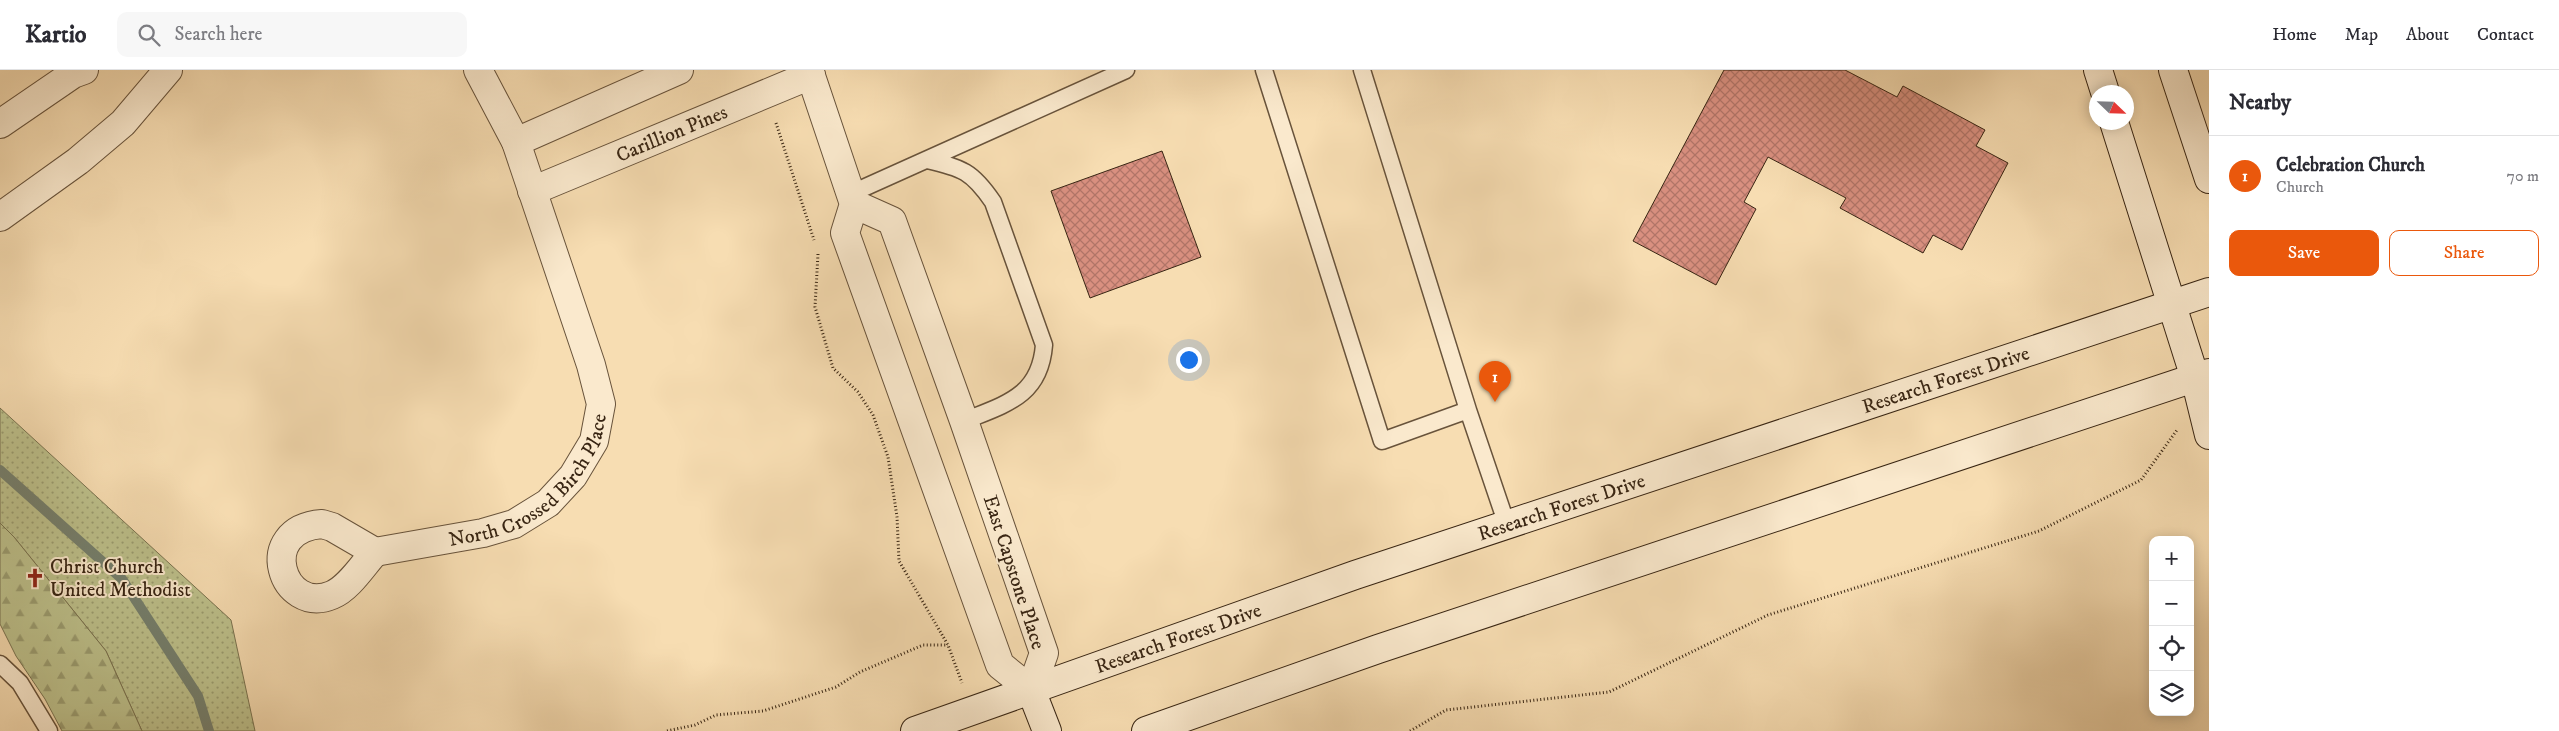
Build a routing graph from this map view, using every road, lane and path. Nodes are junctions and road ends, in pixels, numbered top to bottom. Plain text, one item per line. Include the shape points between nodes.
1 (84, 70) edge
2 (168, 70) edge
3 (478, 70) edge
4 (679, 70) edge
5 (1126, 70) edge
6 (1264, 70) edge
7 (1362, 70) edge
8 (2098, 70) edge
9 (2173, 70) edge
10 (810, 73) edge
11 (2103, 85) edge
12 (766, 94) junction
13 (0, 124) edge
14 (2117, 130) edge
15 (516, 142) junction
16 (927, 160) junction
17 (2209, 179) edge
18 (532, 191) junction
19 (852, 199) junction
20 (0, 217) edge
21 (2209, 292) edge
22 (2172, 304) junction
23 (2202, 376) edge
24 (1468, 410) junction
25 (964, 421) junction
26 (2207, 429) edge
27 (1507, 525) junction
28 (375, 552) dead end
29 (948, 645) junction
30 (0, 664) edge
31 (1032, 690) junction
32 (971, 711) junction
33 (50, 731) edge
34 (667, 731) edge
35 (915, 731) edge
36 (1047, 731) edge
37 (1146, 731) edge
38 (1410, 731) edge

1 - 13 street via 73,74
2 - 20 street via 122,123 78,161
3 - 15 street, North Crossed Birch Place
4 - 15 street
5 - 16 lane
6 - 24 lane via 1382,441
7 - 24 lane
8 - 11 street
9 - 17 street
10 - 12 street, Carillion Pines
10 - 19 street
12 - 18 street, Carillion Pines
12 - 29 path via 819,256 815,307 833,368 858,392 873,415 888,458 897,517 899,561
14 - 22 street
15 - 18 street, North Crossed Birch Place
16 - 19 lane
16 - 25 lane via 966,171 979,182 993,202 1044,345 1043,362 1029,387 1003,405
18 - 28 street, North Crossed Birch Place via 591,365 601,404 594,441 573,476 548,503 514,524 483,533
19 - 25 street, East Capstone Place via 892,221
19 - 31 street, East Capstone Place via 845,233 1000,665
21 - 22 street, Research Forest Drive
22 - 23 street
22 - 27 street, Research Forest Drive
23 - 26 street
23 - 37 street via 1378,648
24 - 27 lane
25 - 31 street, East Capstone Place via 1044,653
26 - 38 path via 2175,431 2141,480 2039,531 1768,615 1609,692 1446,710
27 - 31 street, Research Forest Drive via 1354,575
29 - 32 path
29 - 34 path via 923,645 860,672 836,687 763,711 716,715 696,725
30 - 33 lane via 20,683
31 - 32 street, Research Forest Drive
31 - 36 street
32 - 35 street, Research Forest Drive

